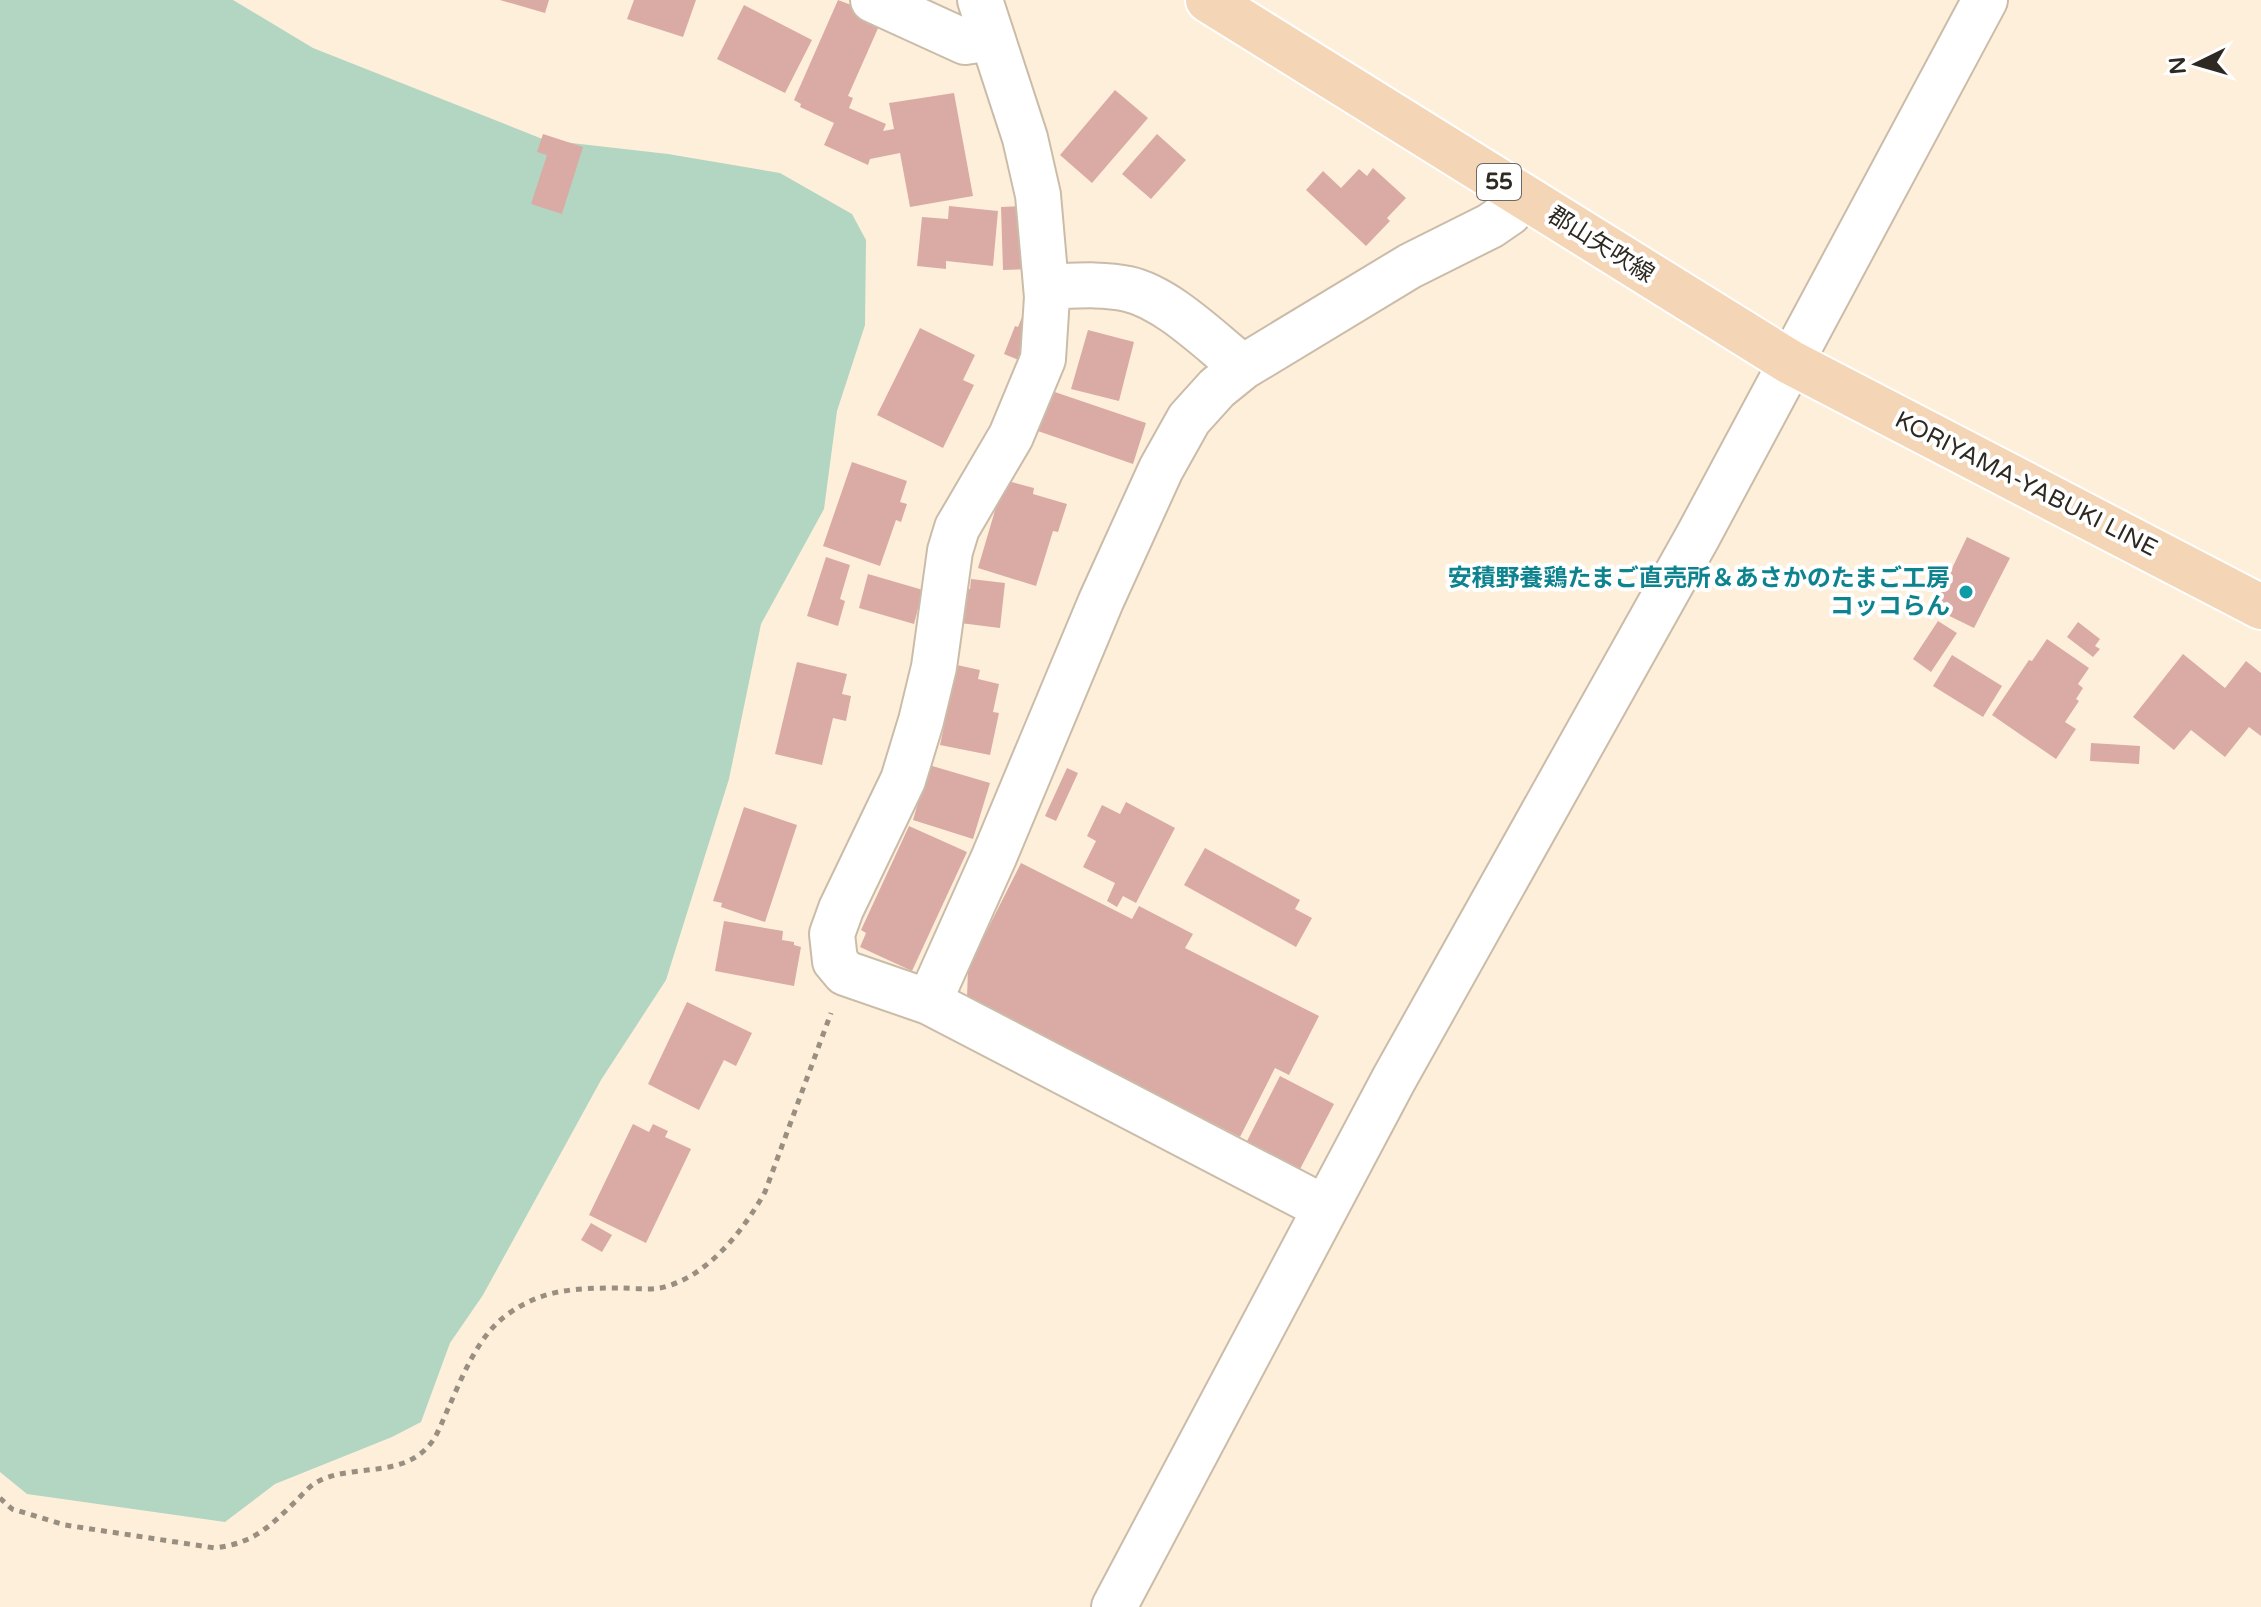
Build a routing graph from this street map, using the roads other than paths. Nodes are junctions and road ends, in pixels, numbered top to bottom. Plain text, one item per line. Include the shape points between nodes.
1 (873, 0) edge
2 (1208, 0) edge
3 (1985, 0) edge
4 (986, 19) edge
5 (1523, 197) junction
6 (1046, 287) junction
7 (1790, 362) junction
8 (1243, 367) junction
9 (2261, 607) edge
10 (929, 1002) junction
11 (1325, 1208) junction
12 (1114, 1607) edge

1 - 4 street via 965,42
2 - 5 main road, 郡山矢吹線 / 55
3 - 7 street
4 - 6 street via 1033,167
5 - 7 main road, 郡山矢吹線 / 55
5 - 8 street via 1490,226 1410,266
6 - 8 street via 1092,285 1152,298
6 - 10 street via 1043,359 1011,436 957,528 934,667 903,780 832,934 835,961 845,973
7 - 9 main road, KORIYAMA-YABUKI LINE / 55
7 - 11 street
8 - 10 street via 1189,419 1161,469
10 - 11 street
11 - 12 street

